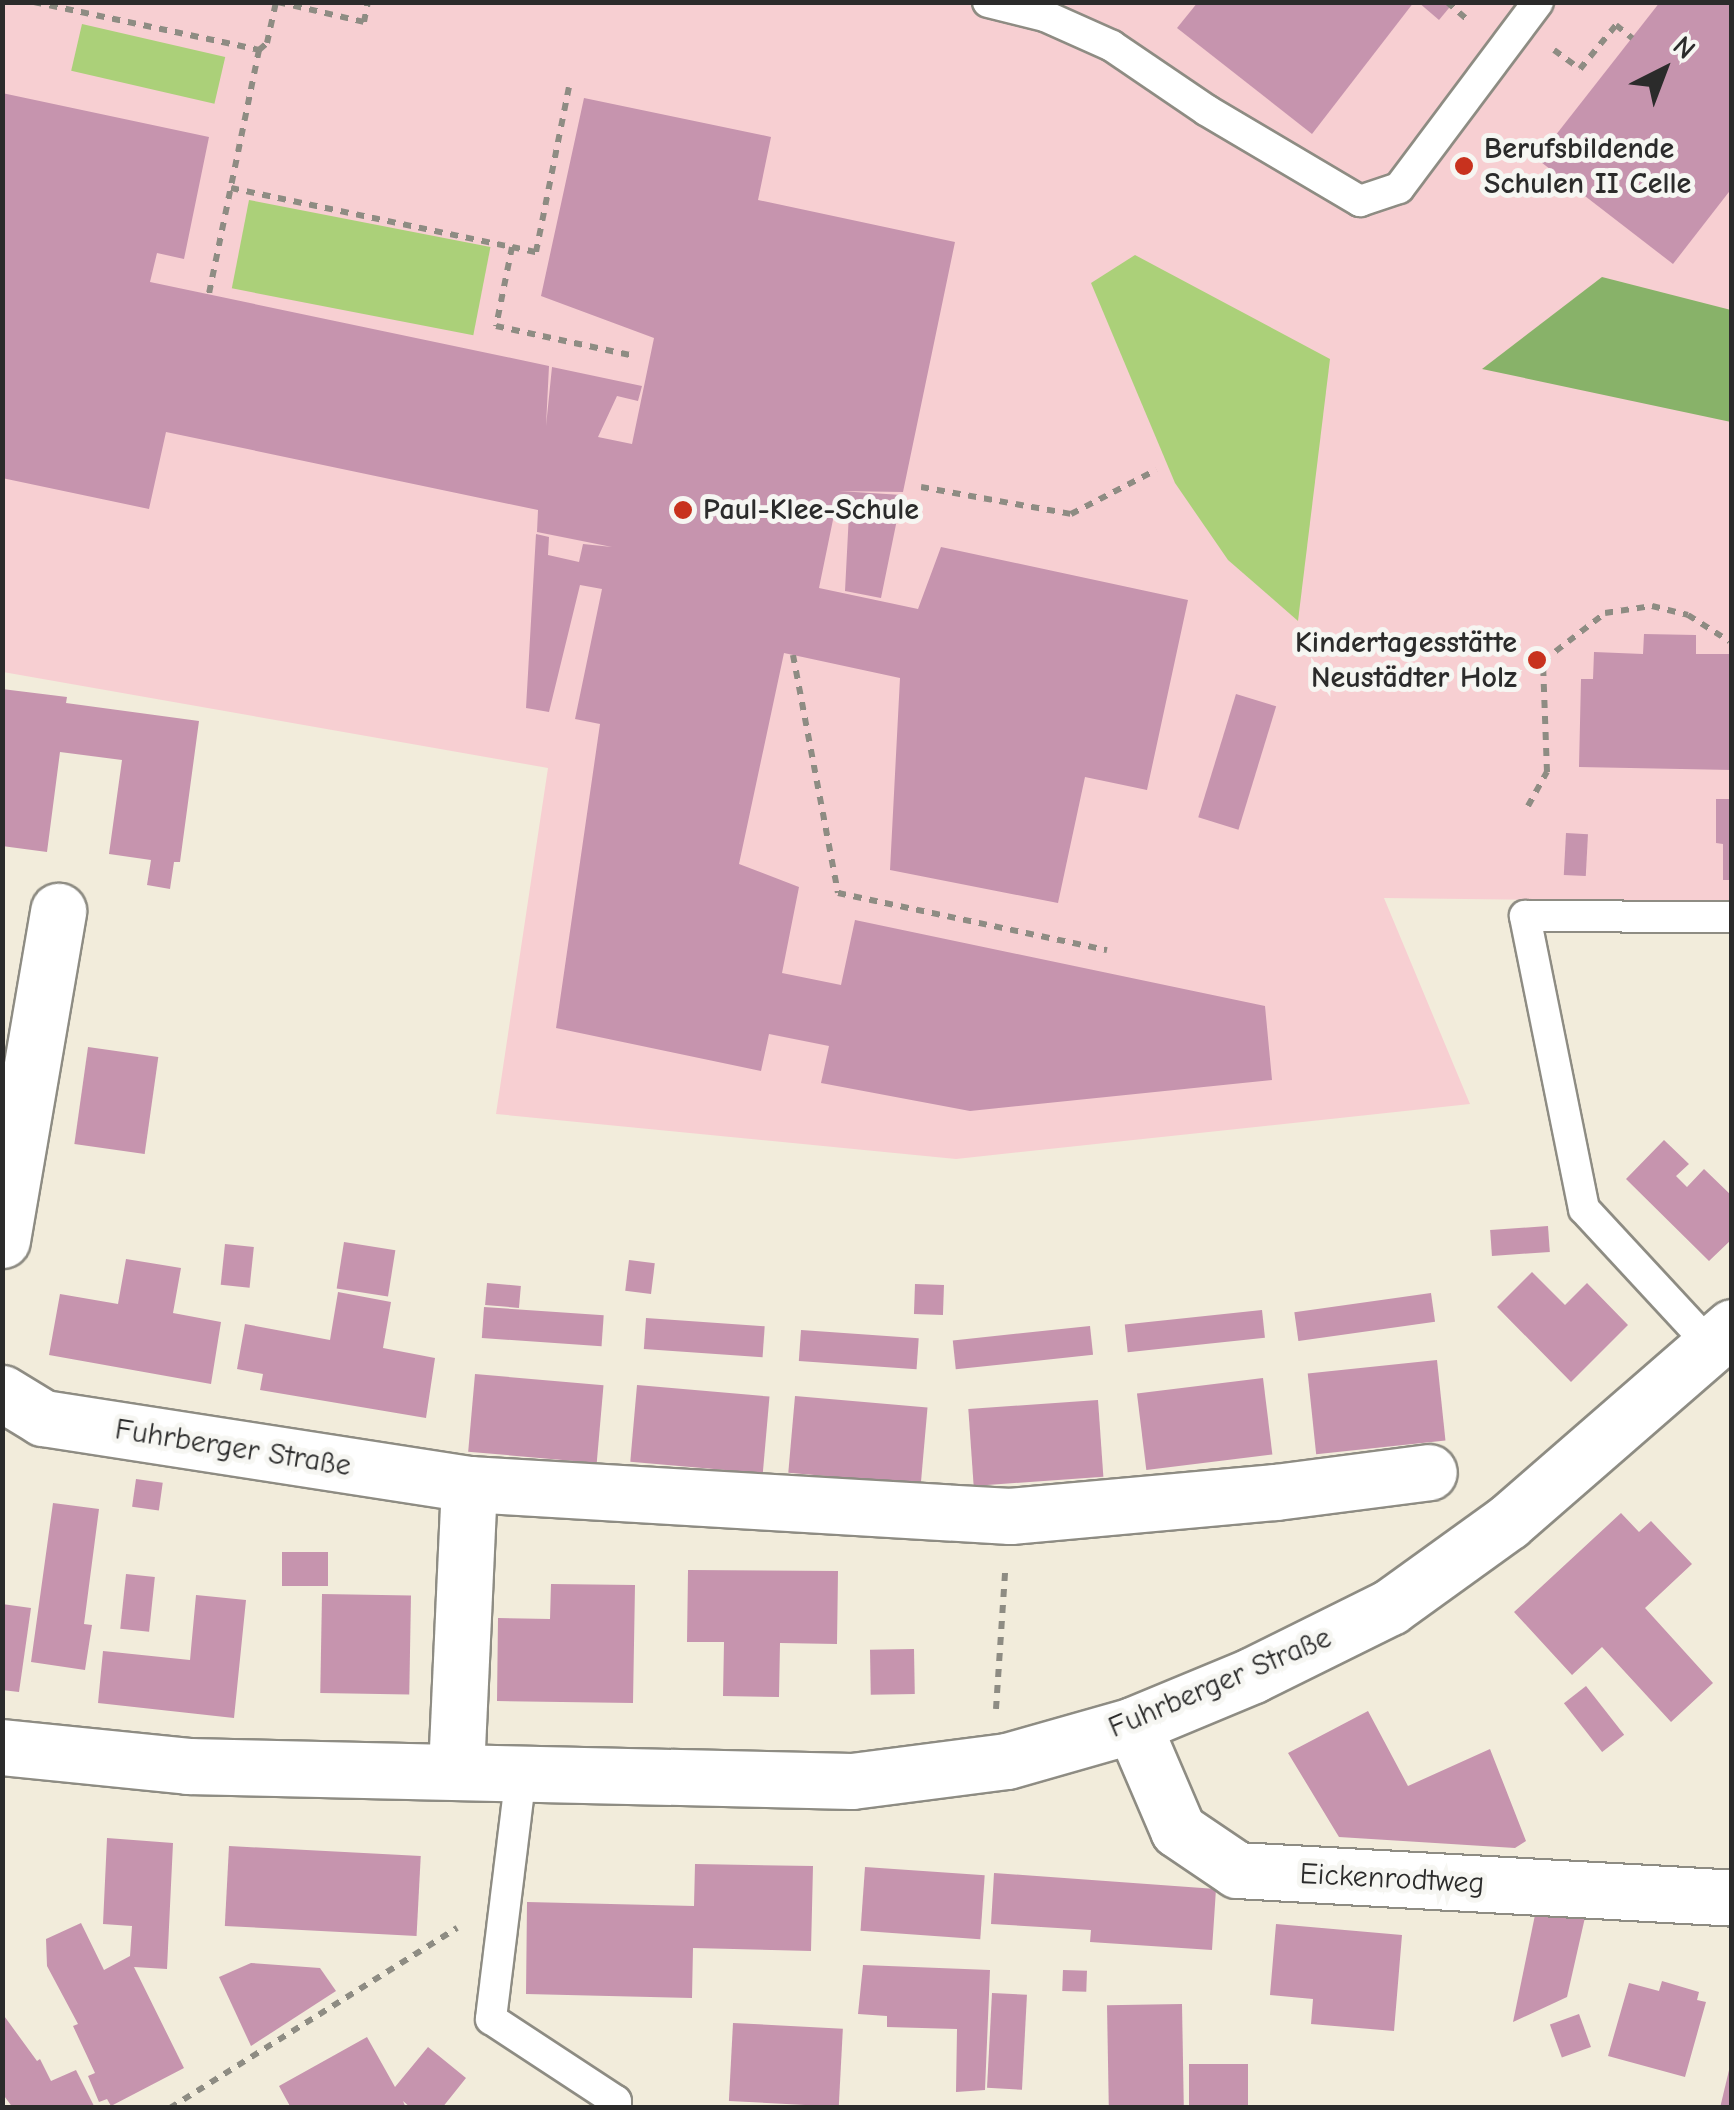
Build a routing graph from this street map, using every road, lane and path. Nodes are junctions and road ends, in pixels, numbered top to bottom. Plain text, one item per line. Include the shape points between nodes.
1 (34, 2) edge
2 (277, 2) edge
3 (368, 2) edge
4 (988, 2) edge
5 (1530, 14) edge
6 (1632, 38) dead end
7 (260, 50) junction
8 (570, 86) dead end
9 (231, 188) junction
10 (512, 247) junction
11 (209, 294) dead end
12 (630, 355) dead end
13 (1156, 470) dead end
14 (922, 487) dead end
15 (1728, 641) dead end
16 (792, 655) dead end
17 (1528, 806) dead end
18 (58, 911) dead end
19 (1732, 917) edge
20 (1107, 950) dead end
21 (2, 1240) edge
22 (1721, 1336) edge
23 (2, 1394) edge
24 (1429, 1472) dead end
25 (469, 1484) junction
26 (1010, 1516) junction
27 (1133, 1725) junction
28 (2, 1747) edge
29 (1007, 1761) junction
30 (456, 1772) junction
31 (521, 1774) junction
32 (1732, 1898) edge
33 (474, 1918) dead end
34 (170, 2108) edge
35 (616, 2108) edge

1 - 7 path
2 - 3 path via 364,22
2 - 7 path
4 - 5 lane via 1045,16 1112,46 1360,201 1399,188
5 - 6 path via 1580,69 1616,25
7 - 9 path
8 - 10 path via 536,252
9 - 10 path
9 - 11 path
10 - 12 path via 496,326
13 - 14 path via 1072,514
15 - 17 path via 1688,614 1652,606 1606,613 1543,661 1548,772
16 - 20 path via 838,893
18 - 21 street
19 - 22 lane, Fuhrberger Straße via 1525,916 1584,1209
22 - 27 street, Fuhrberger Straße via 1508,1522 1390,1607
23 - 25 street, Fuhrberger Straße via 43,1418
24 - 26 street, Fuhrberger Straße
25 - 26 street, Fuhrberger Straße
25 - 30 street
26 - 29 path via 994,1704
27 - 29 street, Fuhrberger Straße
27 - 32 street, Eickenrodtweg via 1178,1830 1237,1870
28 - 30 street, Fuhrberger Straße via 188,1766
29 - 31 street, Fuhrberger Straße via 852,1781
30 - 31 street, Fuhrberger Straße
31 - 35 lane via 491,2018 616,2101
33 - 34 path

